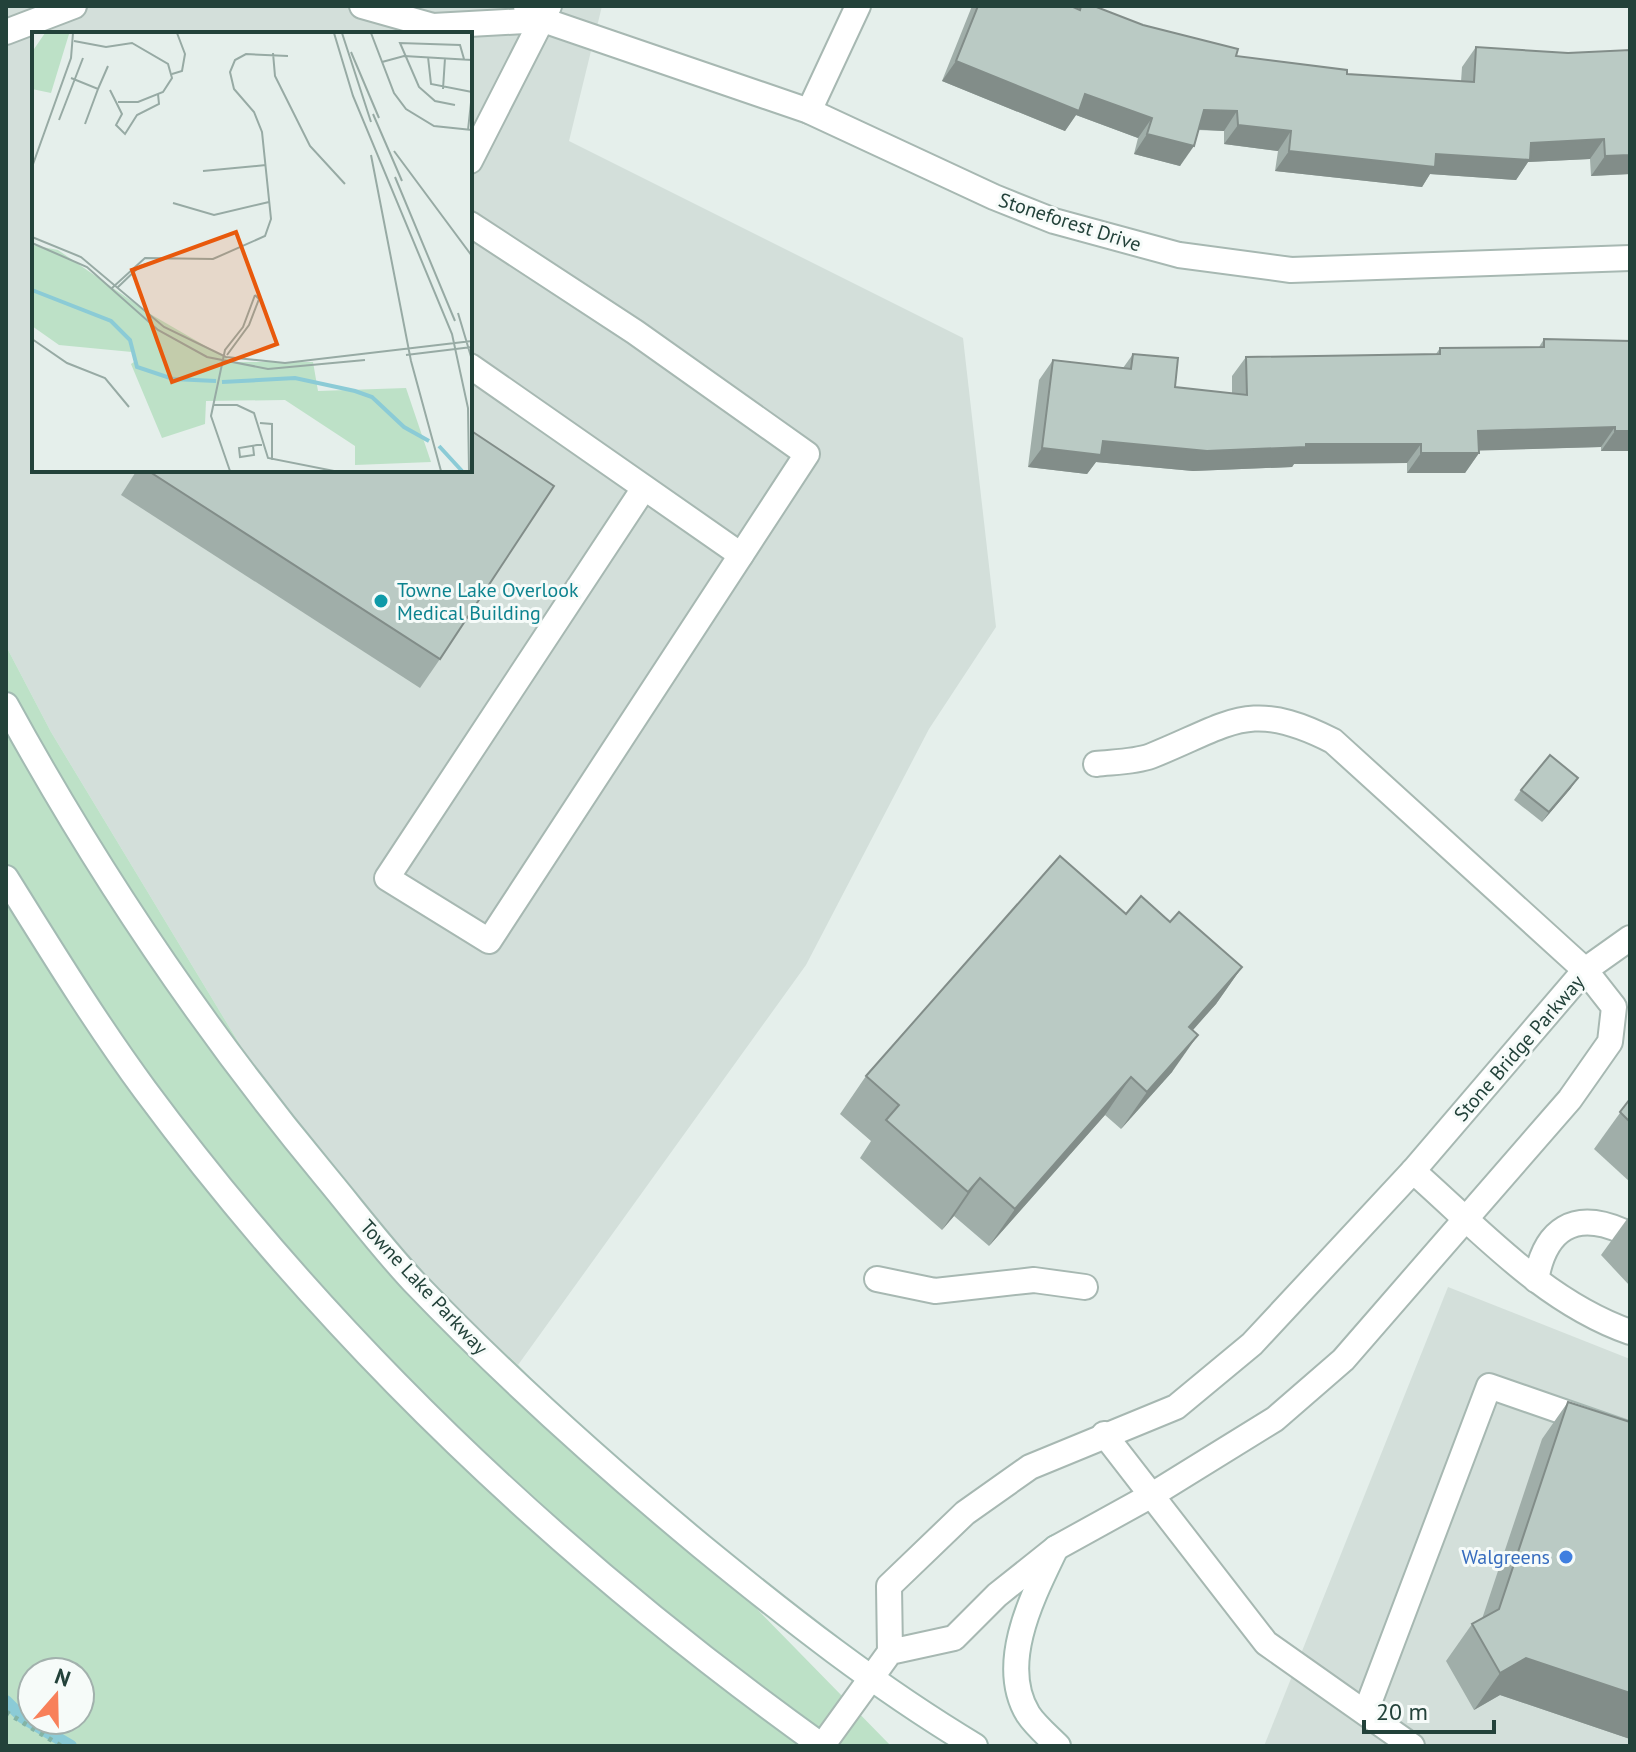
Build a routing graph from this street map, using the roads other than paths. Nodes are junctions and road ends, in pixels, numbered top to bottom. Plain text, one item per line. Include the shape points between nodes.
1 (74, 6) edge
2 (362, 6) edge
3 (858, 6) edge
4 (539, 11) edge
5 (6, 32) edge
6 (809, 111) junction
7 (472, 157) edge
8 (472, 225) edge
9 (1630, 258) edge
10 (472, 367) edge
11 (644, 488) junction
12 (741, 555) junction
13 (6, 705) edge
14 (1096, 764) dead end
15 (6, 878) edge
16 (1630, 938) edge
17 (1585, 970) junction
18 (1413, 1171) junction
19 (1466, 1217) junction
20 (1622, 1231) dead end
21 (877, 1279) dead end
22 (1536, 1280) junction
23 (1085, 1287) dead end
24 (1630, 1332) edge
25 (1104, 1434) junction
26 (1630, 1435) edge
27 (1152, 1495) junction
28 (1056, 1548) junction
29 (890, 1652) junction
30 (872, 1679) junction
31 (1366, 1711) junction
32 (822, 1746) edge
33 (975, 1746) edge
34 (1058, 1746) edge
35 (1412, 1746) edge

1 - 5 street
2 - 4 street, Stoneforest Drive via 433,26
3 - 6 street
4 - 6 street, Stoneforest Drive
4 - 7 street
6 - 9 street, Stoneforest Drive via 1018,207 1179,255 1291,270
8 - 12 street via 807,454
10 - 11 street
11 - 12 street
11 - 12 street via 387,878 489,941
13 - 30 street, Towne Lake Parkway via 69,820 159,958 247,1081 411,1279 611,1472
14 - 17 street via 1148,757 1221,725 1266,717 1297,723 1333,741
15 - 32 street via 145,1089 335,1320 527,1512 730,1679
16 - 17 street
17 - 18 street, Stone Bridge Parkway
17 - 19 street, Stone Bridge Parkway via 1614,1007 1610,1042 1570,1099
18 - 19 street
18 - 25 street, Stone Bridge Parkway via 1252,1344 1176,1407
19 - 22 street
19 - 27 street, Stone Bridge Parkway via 1343,1360 1275,1419
20 - 22 street via 1600,1222 1575,1221 1549,1246
21 - 23 street via 935,1291 1034,1280
22 - 24 street via 1593,1319
25 - 27 street
25 - 29 street, Stone Bridge Parkway via 1030,1467 965,1513 889,1586
26 - 31 street via 1489,1386
27 - 28 street, Stone Bridge Parkway
27 - 31 street via 1266,1643
28 - 29 street, Stone Bridge Parkway via 954,1638
28 - 34 street via 1031,1599 1016,1660 1027,1713
29 - 30 street
30 - 32 street
30 - 33 street, Towne Lake Parkway
31 - 35 street

